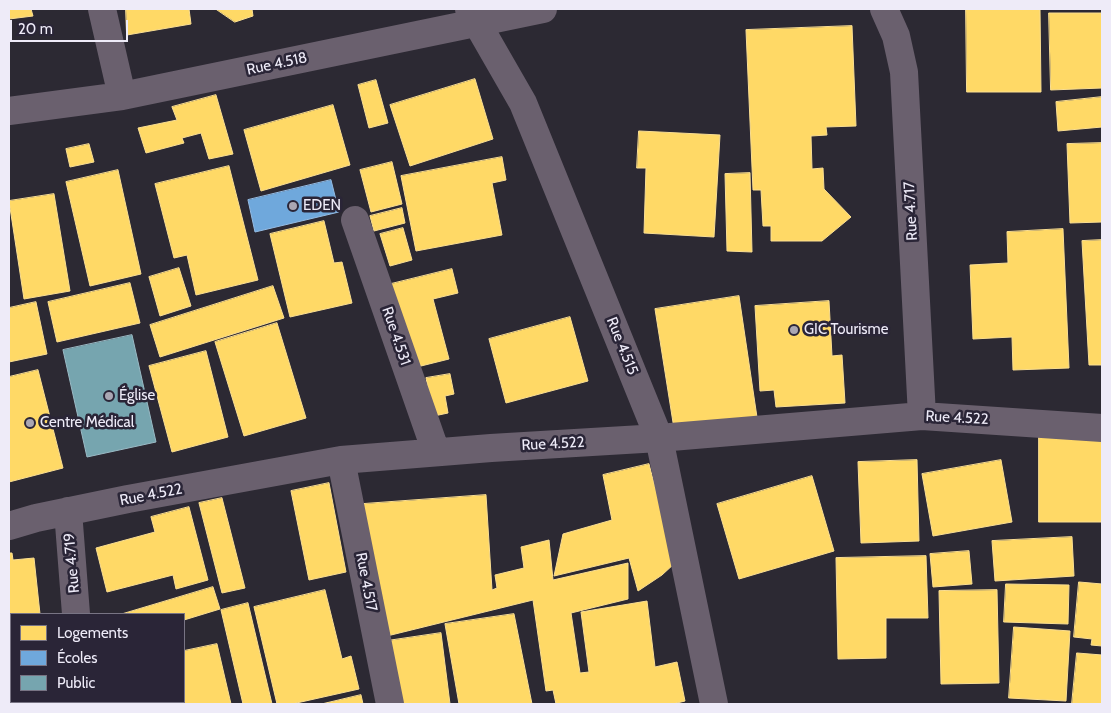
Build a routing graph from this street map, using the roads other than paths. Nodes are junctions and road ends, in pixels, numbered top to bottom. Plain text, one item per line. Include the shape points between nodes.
1 (102, 9) edge
2 (543, 9) edge
3 (884, 9) edge
4 (473, 16) edge
5 (122, 96) junction
6 (9, 111) edge
7 (355, 220) dead end
8 (922, 416) junction
9 (1102, 428) edge
10 (659, 438) junction
11 (436, 452) junction
12 (341, 460) junction
13 (68, 512) junction
14 (9, 526) edge
15 (76, 613) edge
16 (390, 704) edge
17 (714, 704) edge

1 - 5 street
2 - 4 street, Rue 4.518
3 - 8 street, Rue 4.717 via 896,36 904,72
4 - 5 street, Rue 4.518
4 - 10 street, Rue 4.515 via 523,103
5 - 6 street, Rue 4.518
7 - 11 street, Rue 4.531
8 - 9 street, Rue 4.522
8 - 10 street, Rue 4.522
10 - 11 street, Rue 4.522
10 - 17 street, Rue 4.515
11 - 12 street, Rue 4.522
12 - 13 street, Rue 4.522
12 - 16 street, Rue 4.517
13 - 14 street, Rue 4.522
13 - 15 street, Rue 4.719

